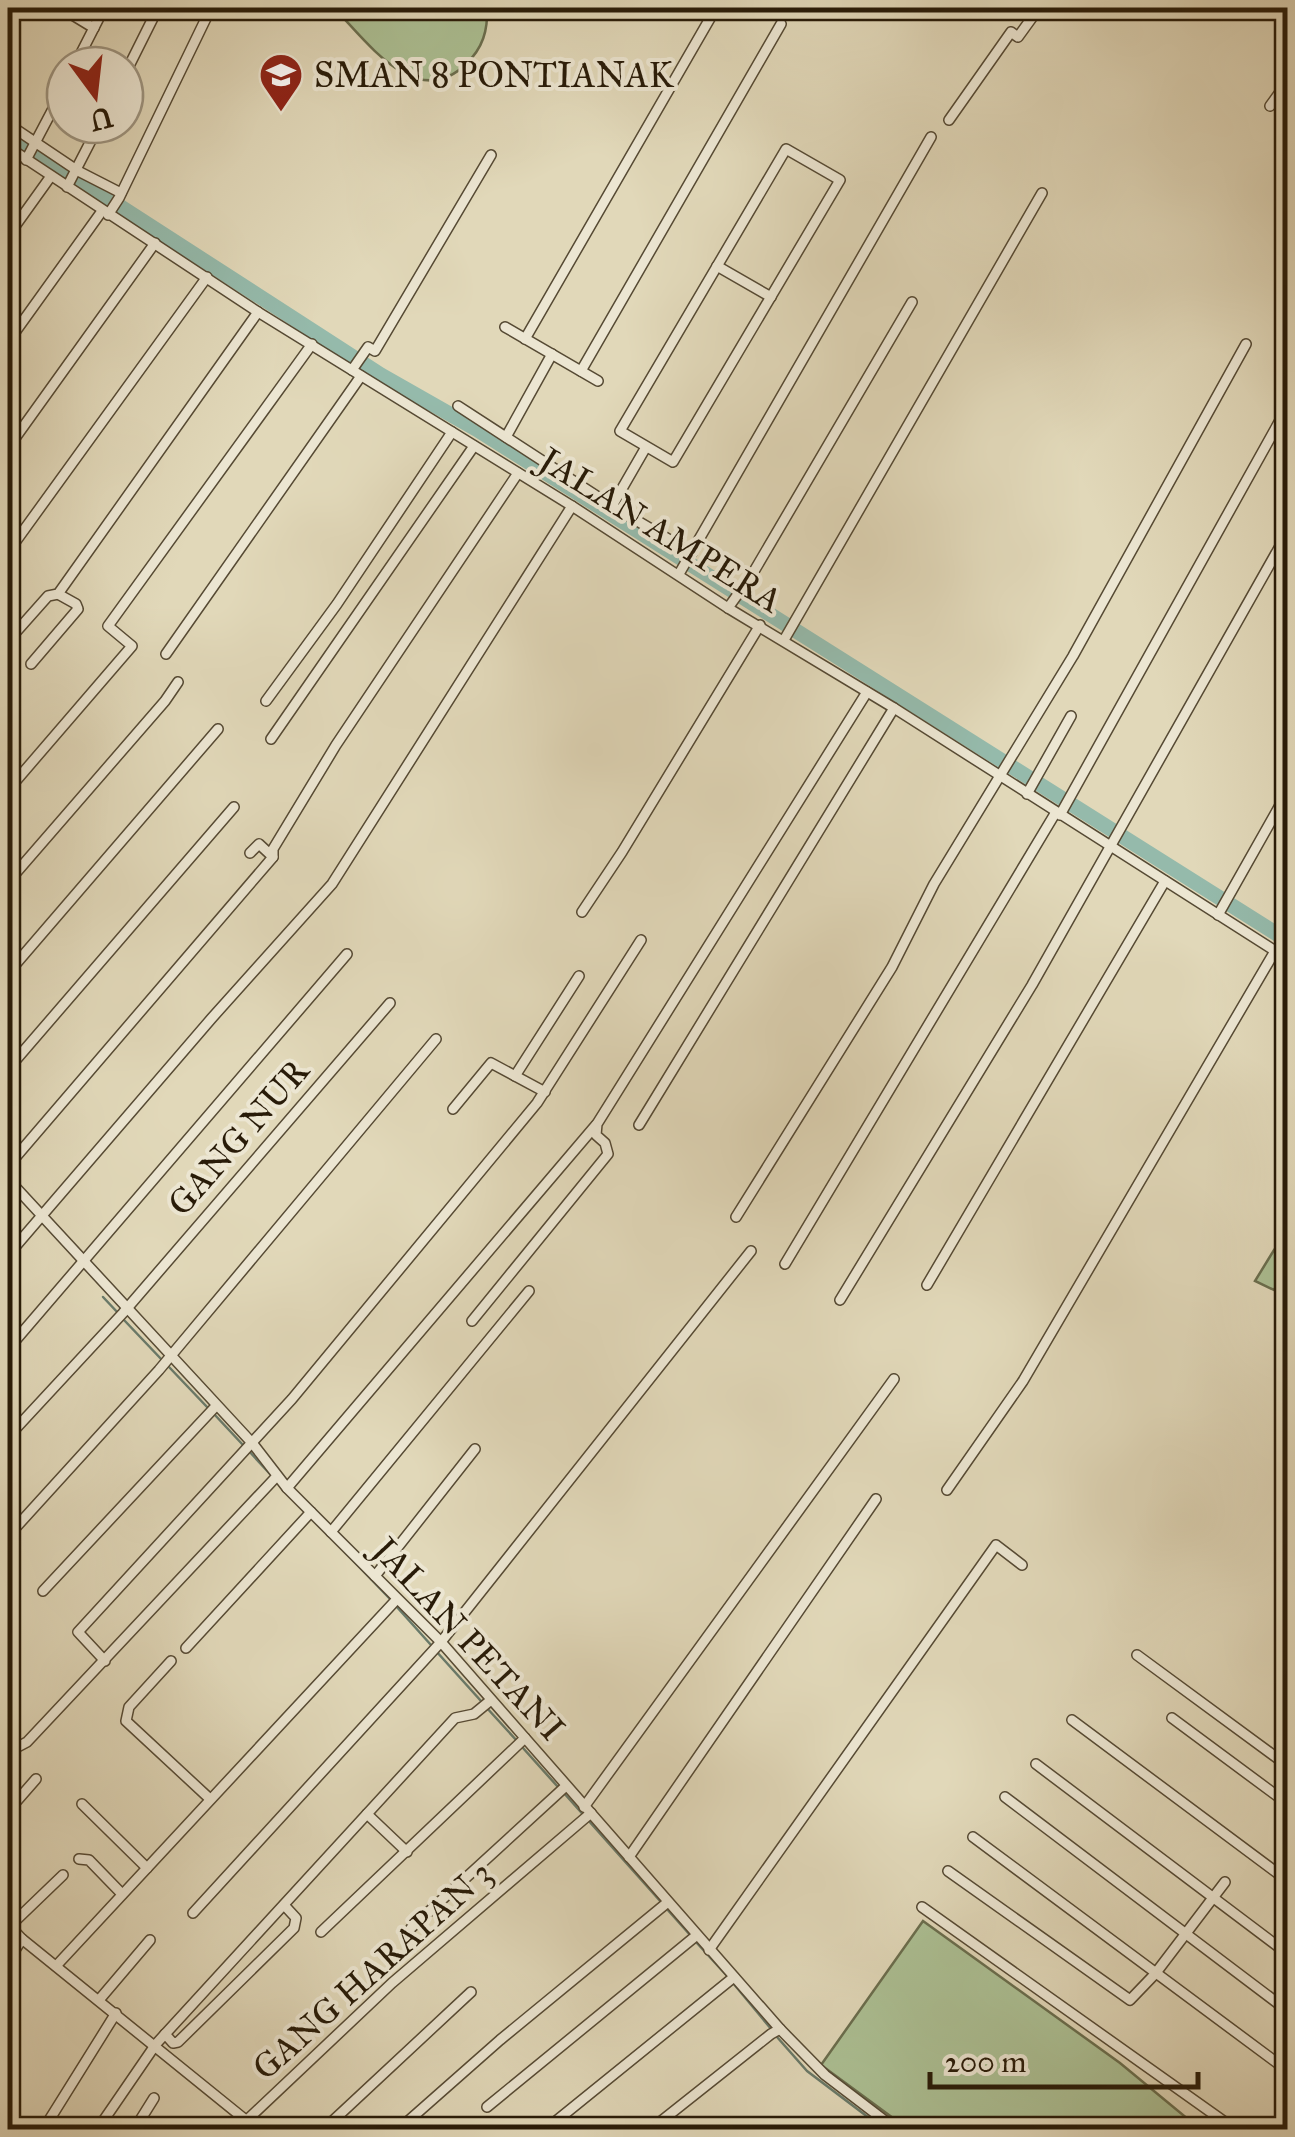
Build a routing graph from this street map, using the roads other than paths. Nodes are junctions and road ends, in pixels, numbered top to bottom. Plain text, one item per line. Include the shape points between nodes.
1 (61, 8) edge
2 (104, 8) edge
3 (158, 8) edge
4 (211, 8) edge
5 (716, 8) edge
6 (1039, 8) edge
7 (781, 24) dead end
8 (94, 28) junction
9 (86, 45) edge
10 (140, 45) edge
11 (1288, 82) edge
12 (1270, 106) dead end
13 (949, 120) dead end
14 (8, 124) edge
15 (45, 125) edge
16 (931, 138) dead end
17 (90, 145) edge
18 (8, 147) edge
19 (32, 151) junction
20 (491, 155) dead end
21 (51, 176) junction
22 (73, 179) junction
23 (1042, 193) dead end
24 (120, 196) junction
25 (107, 212) junction
26 (8, 236) edge
27 (155, 243) junction
28 (717, 266) junction
29 (207, 277) junction
30 (770, 297) junction
31 (912, 302) dead end
32 (258, 312) junction
33 (505, 327) dead end
34 (525, 338) junction
35 (8, 342) edge
36 (312, 344) junction
37 (1246, 344) dead end
38 (552, 354) junction
39 (356, 370) junction
40 (581, 371) junction
41 (598, 381) dead end
42 (458, 406) dead end
43 (1288, 406) edge
44 (452, 432) junction
45 (506, 437) junction
46 (474, 446) junction
47 (646, 446) junction
48 (8, 448) edge
49 (518, 473) junction
50 (572, 506) junction
51 (612, 506) junction
52 (1288, 532) edge
53 (8, 552) edge
54 (685, 563) junction
55 (58, 594) junction
56 (729, 606) junction
57 (760, 626) junction
58 (787, 636) junction
59 (8, 641) edge
60 (166, 654) dead end
61 (31, 664) dead end
62 (178, 682) dead end
63 (867, 692) junction
64 (266, 701) dead end
65 (894, 708) junction
66 (1071, 716) dead end
67 (218, 729) dead end
68 (272, 739) dead end
69 (1001, 774) junction
70 (8, 790) edge
71 (1288, 790) edge
72 (1028, 791) junction
73 (234, 807) dead end
74 (1059, 814) junction
75 (1114, 839) junction
76 (250, 853) dead end
77 (273, 857) junction
78 (1165, 881) junction
79 (8, 882) edge
80 (582, 912) dead end
81 (1220, 912) junction
82 (641, 940) dead end
83 (1275, 951) junction
84 (348, 954) dead end
85 (1288, 959) edge
86 (8, 974) edge
87 (579, 976) dead end
88 (390, 1003) dead end
89 (436, 1038) dead end
90 (8, 1069) edge
91 (515, 1076) junction
92 (545, 1092) junction
93 (453, 1108) dead end
94 (597, 1124) junction
95 (638, 1125) dead end
96 (8, 1166) edge
97 (8, 1179) edge
98 (43, 1217) junction
99 (736, 1217) dead end
100 (751, 1251) dead end
101 (8, 1256) edge
102 (84, 1260) junction
103 (785, 1264) dead end
104 (927, 1284) dead end
105 (529, 1291) dead end
106 (840, 1300) dead end
107 (126, 1310) junction
108 (472, 1321) dead end
109 (8, 1349) edge
110 (169, 1359) junction
111 (894, 1379) dead end
112 (212, 1410) junction
113 (8, 1437) edge
114 (253, 1444) junction
115 (474, 1448) dead end
116 (274, 1479) junction
117 (287, 1488) junction
118 (947, 1490) dead end
119 (876, 1500) dead end
120 (311, 1512) junction
121 (332, 1532) junction
122 (8, 1536) edge
123 (1022, 1565) dead end
124 (376, 1576) junction
125 (43, 1590) dead end
126 (392, 1603) junction
127 (437, 1646) junction
128 (186, 1648) dead end
129 (1137, 1656) dead end
130 (104, 1661) junction
131 (171, 1661) dead end
132 (490, 1702) junction
133 (1172, 1718) dead end
134 (1072, 1720) dead end
135 (523, 1740) junction
136 (8, 1752) edge
137 (1036, 1764) dead end
138 (1288, 1766) edge
139 (36, 1778) dead end
140 (561, 1790) junction
141 (1005, 1797) dead end
142 (210, 1799) junction
143 (82, 1804) dead end
144 (1288, 1804) edge
145 (8, 1810) edge
146 (366, 1814) junction
147 (586, 1814) junction
148 (973, 1837) dead end
149 (407, 1852) junction
150 (628, 1857) junction
151 (79, 1859) dead end
152 (146, 1868) junction
153 (948, 1872) dead end
154 (64, 1875) dead end
155 (1288, 1881) edge
156 (1225, 1882) dead end
157 (122, 1894) junction
158 (1213, 1898) junction
159 (284, 1904) junction
160 (665, 1905) junction
161 (922, 1907) dead end
162 (193, 1913) dead end
163 (270, 1919) junction
164 (9, 1925) edge
165 (411, 1928) dead end
166 (322, 1932) dead end
167 (286, 1935) junction
168 (1186, 1936) junction
169 (694, 1937) junction
170 (22, 1939) junction
171 (150, 1940) dead end
172 (710, 1950) junction
173 (1288, 1954) edge
174 (8, 1961) edge
175 (56, 1966) junction
176 (1155, 1974) junction
177 (734, 1977) junction
178 (471, 1992) dead end
179 (99, 2000) junction
180 (1288, 2012) edge
181 (116, 2013) junction
182 (776, 2031) junction
183 (165, 2034) junction
184 (156, 2044) junction
185 (1288, 2071) edge
186 (154, 2098) dead end
187 (487, 2108) dead end
188 (246, 2120) junction
189 (42, 2130) edge
190 (98, 2130) edge
191 (134, 2130) edge
192 (258, 2130) edge
193 (324, 2130) edge
194 (398, 2130) edge
195 (545, 2130) edge
196 (650, 2130) edge
197 (897, 2130) edge
198 (1236, 2130) edge

1 - 8 street
2 - 8 street
3 - 10 street
4 - 24 street
5 - 34 street
6 - 13 street via 1018,37 1010,32
7 - 40 street
8 - 9 street
11 - 12 street
14 - 19 street
15 - 19 street
16 - 54 street
17 - 22 street
18 - 19 street, JALAN AMPERA
19 - 21 street, JALAN AMPERA
19 - 22 street
20 - 39 street via 375,351 368,347
21 - 22 street, JALAN AMPERA
21 - 26 street
22 - 24 street
22 - 25 street, JALAN AMPERA
23 - 58 street
24 - 25 street
25 - 27 street, JALAN AMPERA
25 - 35 street
27 - 29 street, JALAN AMPERA
27 - 48 street
28 - 30 street
28 - 30 street via 786,149 840,180
28 - 47 street via 620,431
29 - 32 street, JALAN AMPERA
29 - 53 street
30 - 47 street via 673,462
31 - 56 street
32 - 36 street, JALAN AMPERA
32 - 55 street
33 - 34 street
34 - 38 street
36 - 39 street, JALAN AMPERA
36 - 70 street via 108,626 132,646
37 - 69 street
38 - 40 street
38 - 45 street
39 - 44 street, JALAN AMPERA
39 - 60 street
40 - 41 street
42 - 45 street
43 - 74 street
44 - 46 street, JALAN AMPERA
44 - 64 street
45 - 51 street
46 - 49 street, JALAN AMPERA
46 - 68 street
47 - 51 street
49 - 50 street, JALAN AMPERA
49 - 77 street via 336,745
50 - 54 street, JALAN AMPERA
50 - 98 street via 332,884
51 - 54 street
52 - 75 street
54 - 56 street, JALAN AMPERA
55 - 59 street via 48,596
55 - 61 street via 78,609
56 - 57 street, JALAN AMPERA
57 - 58 street, JALAN AMPERA
57 - 80 street
58 - 63 street, JALAN AMPERA
62 - 79 street
63 - 65 street, JALAN AMPERA
63 - 94 street
65 - 69 street, JALAN AMPERA
65 - 95 street
66 - 72 street
67 - 86 street
69 - 72 street, JALAN AMPERA
69 - 99 street via 892,967
71 - 81 street
72 - 74 street, JALAN AMPERA
73 - 90 street
74 - 75 street, JALAN AMPERA
74 - 103 street
75 - 78 street, JALAN AMPERA
75 - 106 street
76 - 77 street via 259,844
77 - 96 street
78 - 81 street, JALAN AMPERA
78 - 104 street
81 - 83 street, JALAN AMPERA
82 - 92 street
83 - 85 street, JALAN AMPERA
83 - 118 street via 1024,1381
84 - 102 street
87 - 91 street
88 - 107 street, GANG NUR
89 - 110 street
91 - 92 street
91 - 93 street via 491,1062
92 - 114 street
94 - 108 street via 608,1154
94 - 117 street
97 - 98 street, JALAN PETANI
98 - 101 street
98 - 102 street, JALAN PETANI
100 - 127 street
102 - 107 street, JALAN PETANI
102 - 109 street
105 - 121 street
107 - 110 street, JALAN PETANI
107 - 113 street, GANG NUR
110 - 112 street, JALAN PETANI
110 - 122 street
111 - 147 street, GANG HARAPAN 3
112 - 114 street, JALAN PETANI
112 - 125 street
114 - 116 street, JALAN PETANI
114 - 130 street via 78,1632
115 - 124 street
116 - 117 street, JALAN PETANI
116 - 130 street
117 - 120 street, JALAN PETANI
119 - 150 street
120 - 121 street, JALAN PETANI
120 - 128 street
121 - 124 street, JALAN PETANI
123 - 172 street via 996,1545
124 - 126 street, JALAN PETANI
126 - 127 street, JALAN PETANI
126 - 142 street
127 - 132 street, JALAN PETANI
127 - 162 street
129 - 138 street
130 - 136 street via 27,1742
131 - 142 street via 128,1706 126,1721
132 - 135 street, JALAN PETANI
132 - 146 street via 455,1718
133 - 144 street
134 - 155 street
135 - 140 street, JALAN PETANI
135 - 149 street
137 - 158 street
139 - 145 street
140 - 147 street, JALAN PETANI
140 - 165 street
141 - 168 street
142 - 152 street
143 - 152 street
146 - 149 street
146 - 159 street
147 - 150 street, JALAN PETANI
147 - 188 street, GANG HARAPAN 3
148 - 176 street
149 - 166 street
150 - 160 street, JALAN PETANI
151 - 157 street
152 - 157 street
153 - 176 street via 1126,2000
154 - 164 street
156 - 158 street
157 - 175 street
158 - 168 street
158 - 173 street
159 - 163 street
159 - 167 street via 297,1921
160 - 169 street, JALAN PETANI
160 - 194 street
161 - 198 street
163 - 167 street via 274,1931
163 - 183 street
164 - 170 street
167 - 183 street via 178,2042
168 - 176 street
168 - 180 street
169 - 172 street, JALAN PETANI
169 - 187 street
170 - 174 street
170 - 175 street
171 - 179 street
172 - 177 street, JALAN PETANI
175 - 179 street
176 - 185 street
177 - 182 street, JALAN PETANI
177 - 195 street
178 - 193 street
179 - 181 street
181 - 184 street
181 - 189 street
182 - 196 street
182 - 197 street, JALAN PETANI
183 - 184 street
184 - 188 street
184 - 190 street
186 - 191 street
188 - 192 street

